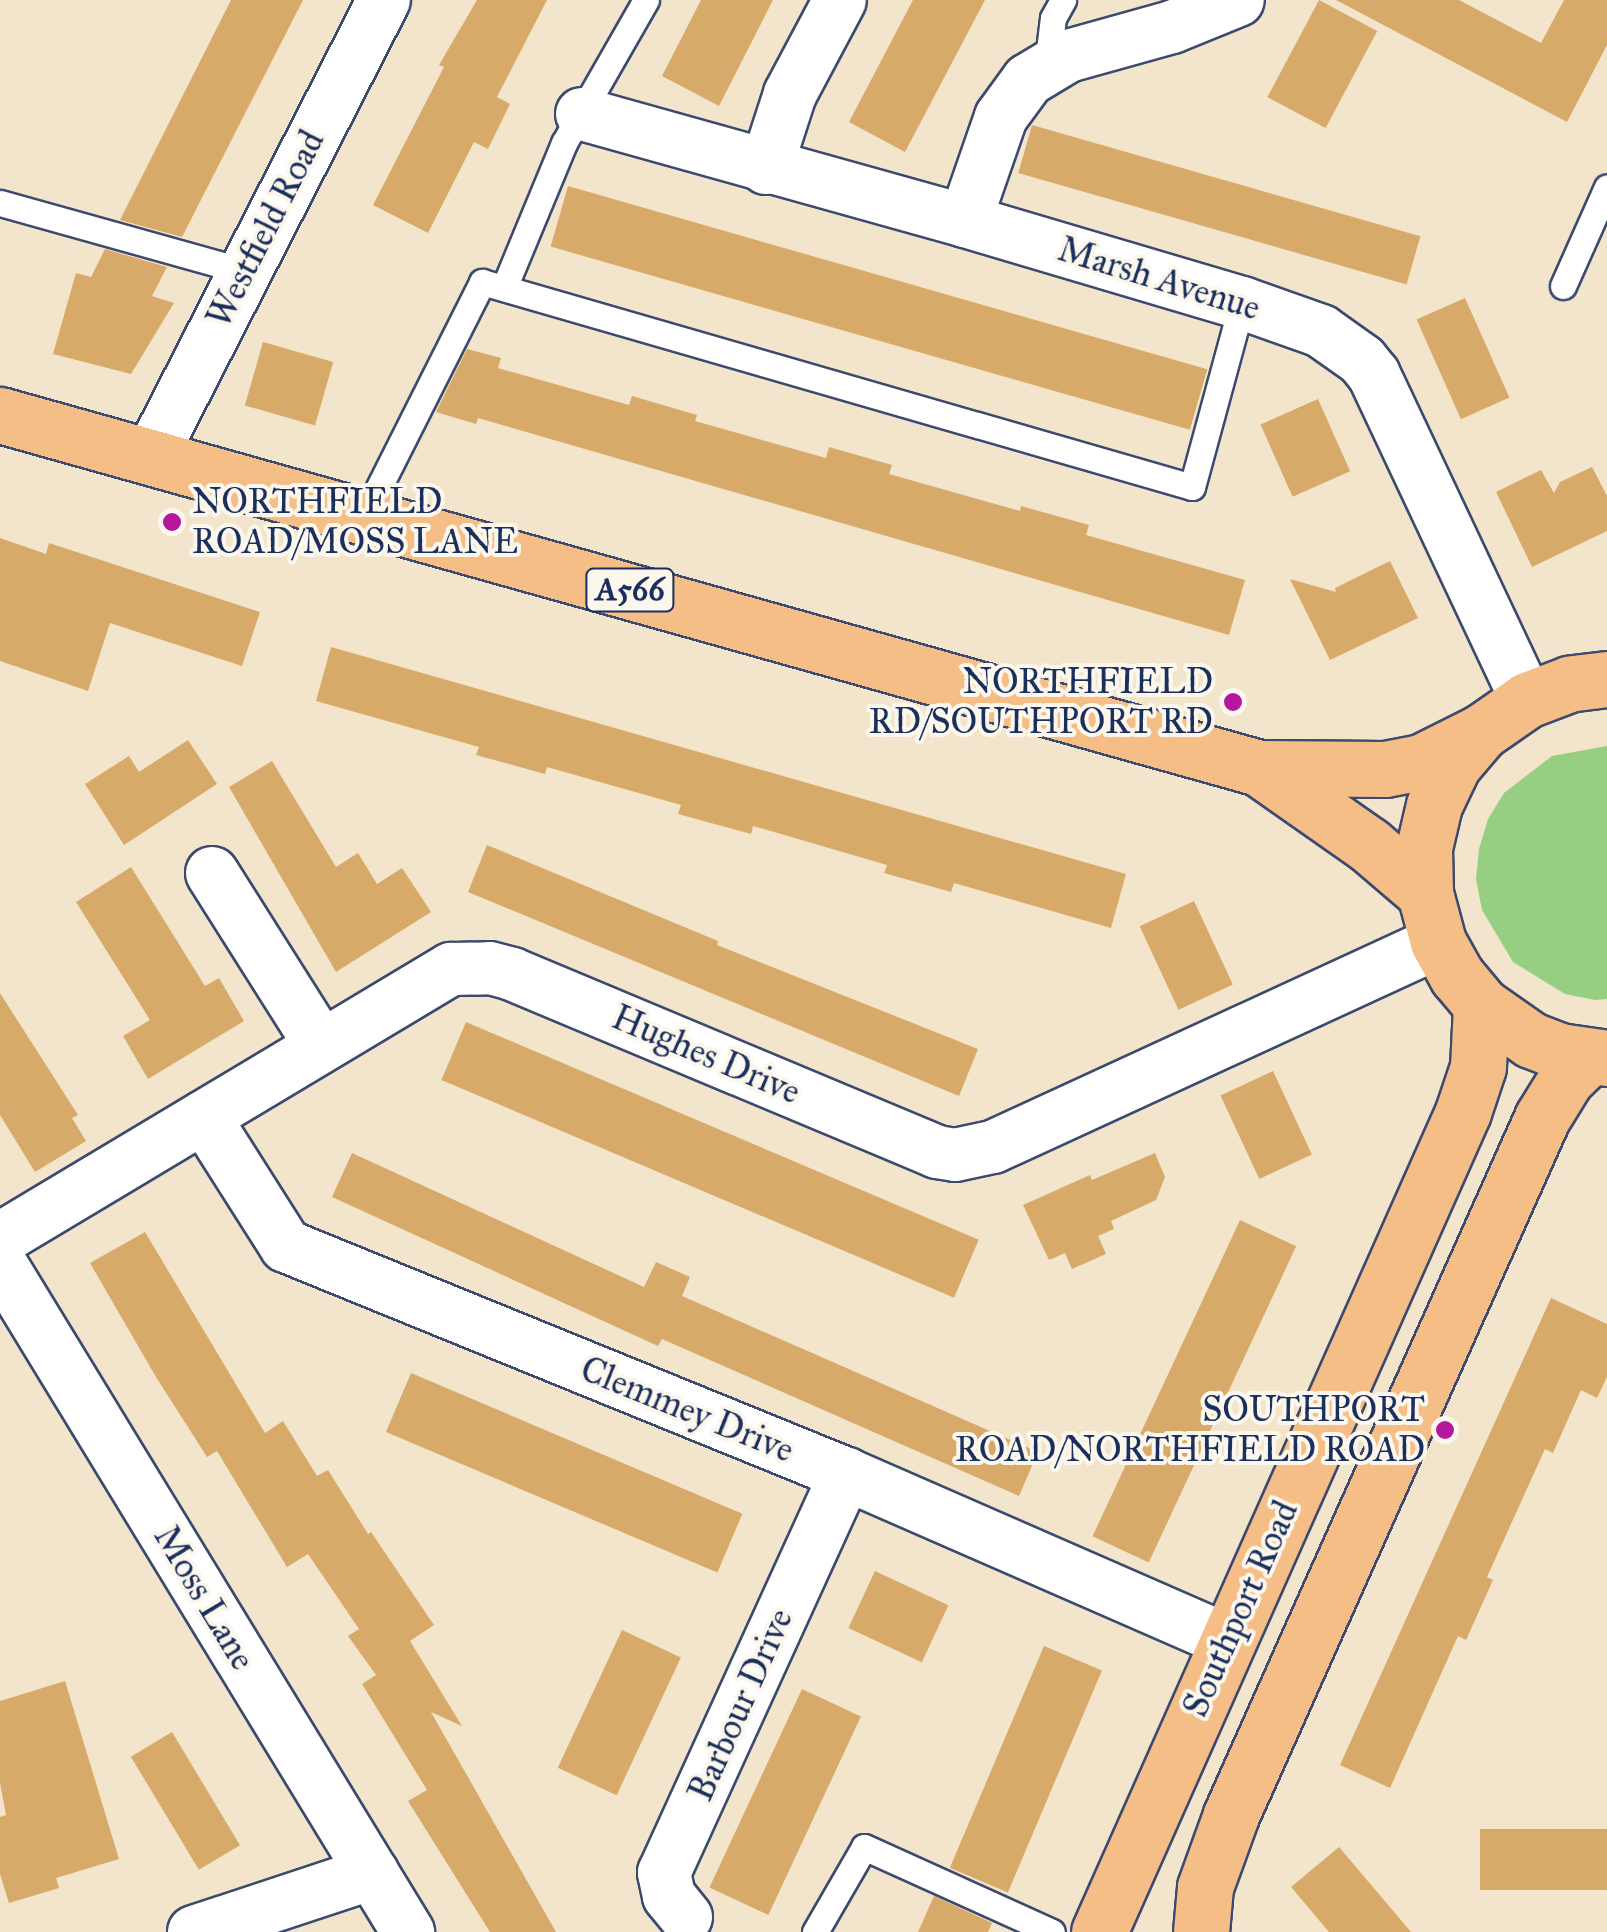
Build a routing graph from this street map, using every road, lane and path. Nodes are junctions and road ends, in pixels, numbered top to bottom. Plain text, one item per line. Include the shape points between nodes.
1 (384, 0) edge
2 (646, 0) edge
3 (840, 0) edge
4 (1063, 0) edge
5 (1238, 0) edge
6 (1047, 66) junction
7 (582, 114) junction
8 (766, 168) junction
9 (1607, 187) edge
10 (0, 203) edge
11 (964, 221) junction
12 (244, 271) junction
13 (1563, 286) dead end
14 (504, 288) junction
15 (1242, 303) junction
16 (0, 415) edge
17 (150, 458) junction
18 (365, 515) junction
19 (1605, 678) edge
20 (1527, 700) junction
21 (1481, 732) junction
22 (1259, 768) junction
23 (212, 873) dead end
24 (1431, 918) junction
25 (1481, 1006) junction
26 (320, 1044) junction
27 (1598, 1058) edge
28 (204, 1118) junction
29 (0, 1239) edge
30 (0, 1264) edge
31 (846, 1474) junction
32 (1226, 1640) junction
33 (372, 1874) junction
34 (692, 1925) edge
35 (194, 1932) edge
36 (408, 1932) edge
37 (816, 1932) edge
38 (1052, 1932) edge
39 (1099, 1932) edge
40 (1201, 1932) edge

1 - 12 street, Westfield Road
2 - 7 lane
3 - 8 street via 790,94
4 - 6 lane
5 - 6 street
6 - 11 street via 1000,116
7 - 8 street, Marsh Avenue
7 - 14 lane
8 - 11 street, Marsh Avenue
9 - 13 lane
10 - 12 lane
11 - 15 street, Marsh Avenue
12 - 17 street, Westfield Road
14 - 15 lane via 1192,486
14 - 18 lane via 482,282
15 - 20 street, Marsh Avenue via 1321,331 1374,376
16 - 17 main road, A566
17 - 18 main road, A566
18 - 22 main road, A566
19 - 20 main road
20 - 21 main road
21 - 22 main road, A566 via 1420,762 1384,769
21 - 24 main road via 1453,765 1434,805 1424,848
22 - 24 main road, A566 via 1370,845
23 - 26 street
24 - 25 main road via 1457,976
24 - 26 street, Hughes Drive via 974,1154 937,1152 490,968 436,976
25 - 27 main road via 1531,1040
25 - 32 main road, Southport Road via 1478,1067 1463,1112
26 - 28 street, Hughes Drive
27 - 40 main road via 1566,1079 1542,1118 1231,1815 1205,1886
28 - 29 street, Hughes Drive
28 - 31 street, Clemmey Drive via 286,1246
30 - 33 street, Moss Lane
31 - 32 street, Clemmey Drive
31 - 34 street, Barbour Drive via 664,1873 669,1896
32 - 39 main road, Southport Road
33 - 35 street
33 - 36 street, Moss Lane
37 - 38 lane via 864,1847

